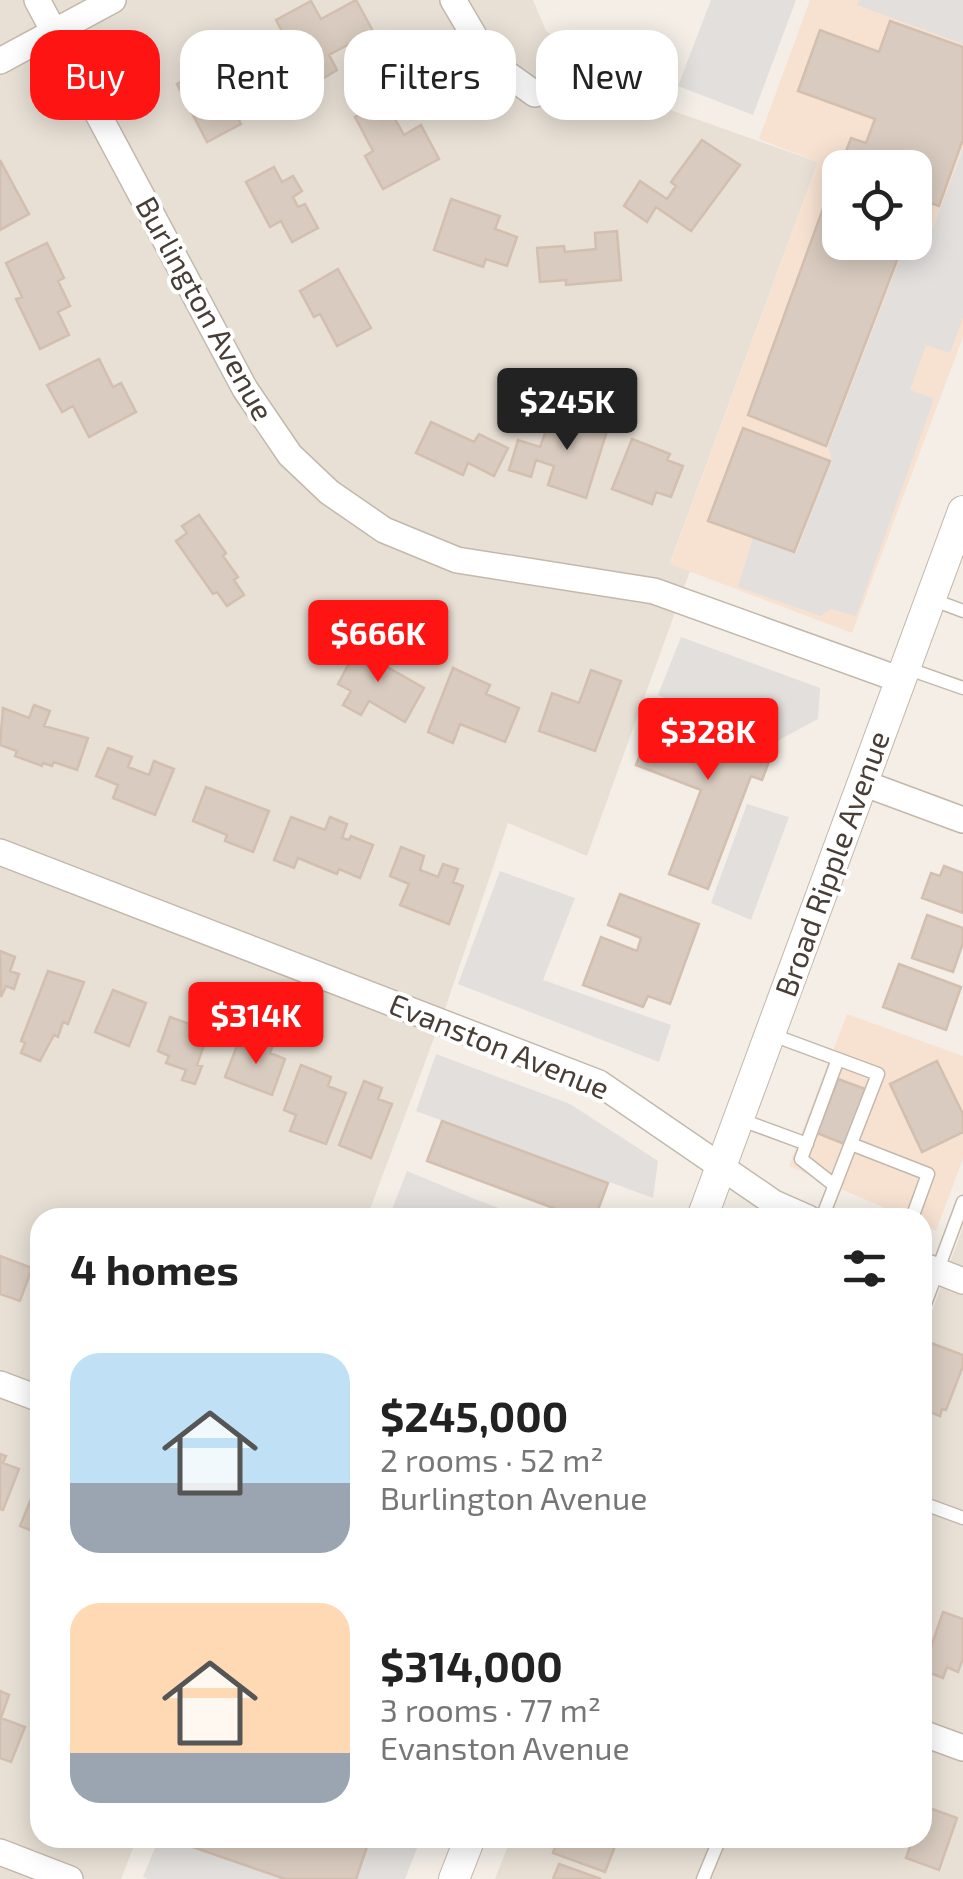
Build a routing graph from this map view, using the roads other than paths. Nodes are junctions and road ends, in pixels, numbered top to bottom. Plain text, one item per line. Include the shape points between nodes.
1 (36, 0) edge
2 (114, 0) edge
3 (453, 0) edge
4 (53, 30) edge
5 (58, 30) edge
6 (30, 45) edge
7 (0, 61) edge
8 (535, 94) dead end
9 (101, 120) edge
10 (963, 511) edge
11 (931, 599) junction
12 (963, 611) edge
13 (904, 674) junction
14 (963, 688) edge
15 (863, 783) junction
16 (963, 820) edge
17 (0, 852) edge
18 (770, 1034) junction
19 (838, 1059) junction
20 (738, 1119) junction
21 (807, 1144) junction
22 (851, 1144) junction
23 (721, 1166) junction
24 (834, 1185) junction
25 (963, 1202) edge
26 (706, 1208) edge
27 (785, 1208) edge
28 (826, 1208) edge
29 (916, 1208) edge
30 (932, 1264) edge
31 (932, 1269) edge
32 (963, 1280) edge
33 (0, 1384) edge
34 (30, 1395) edge
35 (932, 1507) edge
36 (963, 1518) edge
37 (932, 1736) edge
38 (963, 1748) edge
39 (466, 1848) edge
40 (716, 1848) edge
41 (0, 1852) edge
42 (70, 1879) edge
43 (454, 1879) edge
44 (704, 1879) edge

1 - 4 street, Burlington Avenue
2 - 5 street
3 - 8 street via 489,61
6 - 7 street
9 - 13 street, Burlington Avenue via 258,412 308,474 350,509 395,536 458,560 654,591
10 - 11 street, Broad Ripple Avenue
11 - 12 lane
11 - 13 street, Broad Ripple Avenue
13 - 14 lane
13 - 15 street, Broad Ripple Avenue
15 - 16 street
15 - 18 street, Broad Ripple Avenue
17 - 23 street, Evanston Avenue via 600,1083
18 - 19 lane
18 - 20 street, Broad Ripple Avenue
19 - 21 lane
19 - 22 lane via 878,1074
20 - 21 lane
20 - 23 street, Broad Ripple Avenue
21 - 24 lane via 801,1158
22 - 24 lane
22 - 29 lane via 928,1174
23 - 26 street, Broad Ripple Avenue
23 - 27 street, Evanston Avenue
24 - 28 lane
25 - 30 lane
31 - 32 street
33 - 34 street
35 - 36 lane
37 - 38 street
39 - 43 street
40 - 44 lane
41 - 42 street

